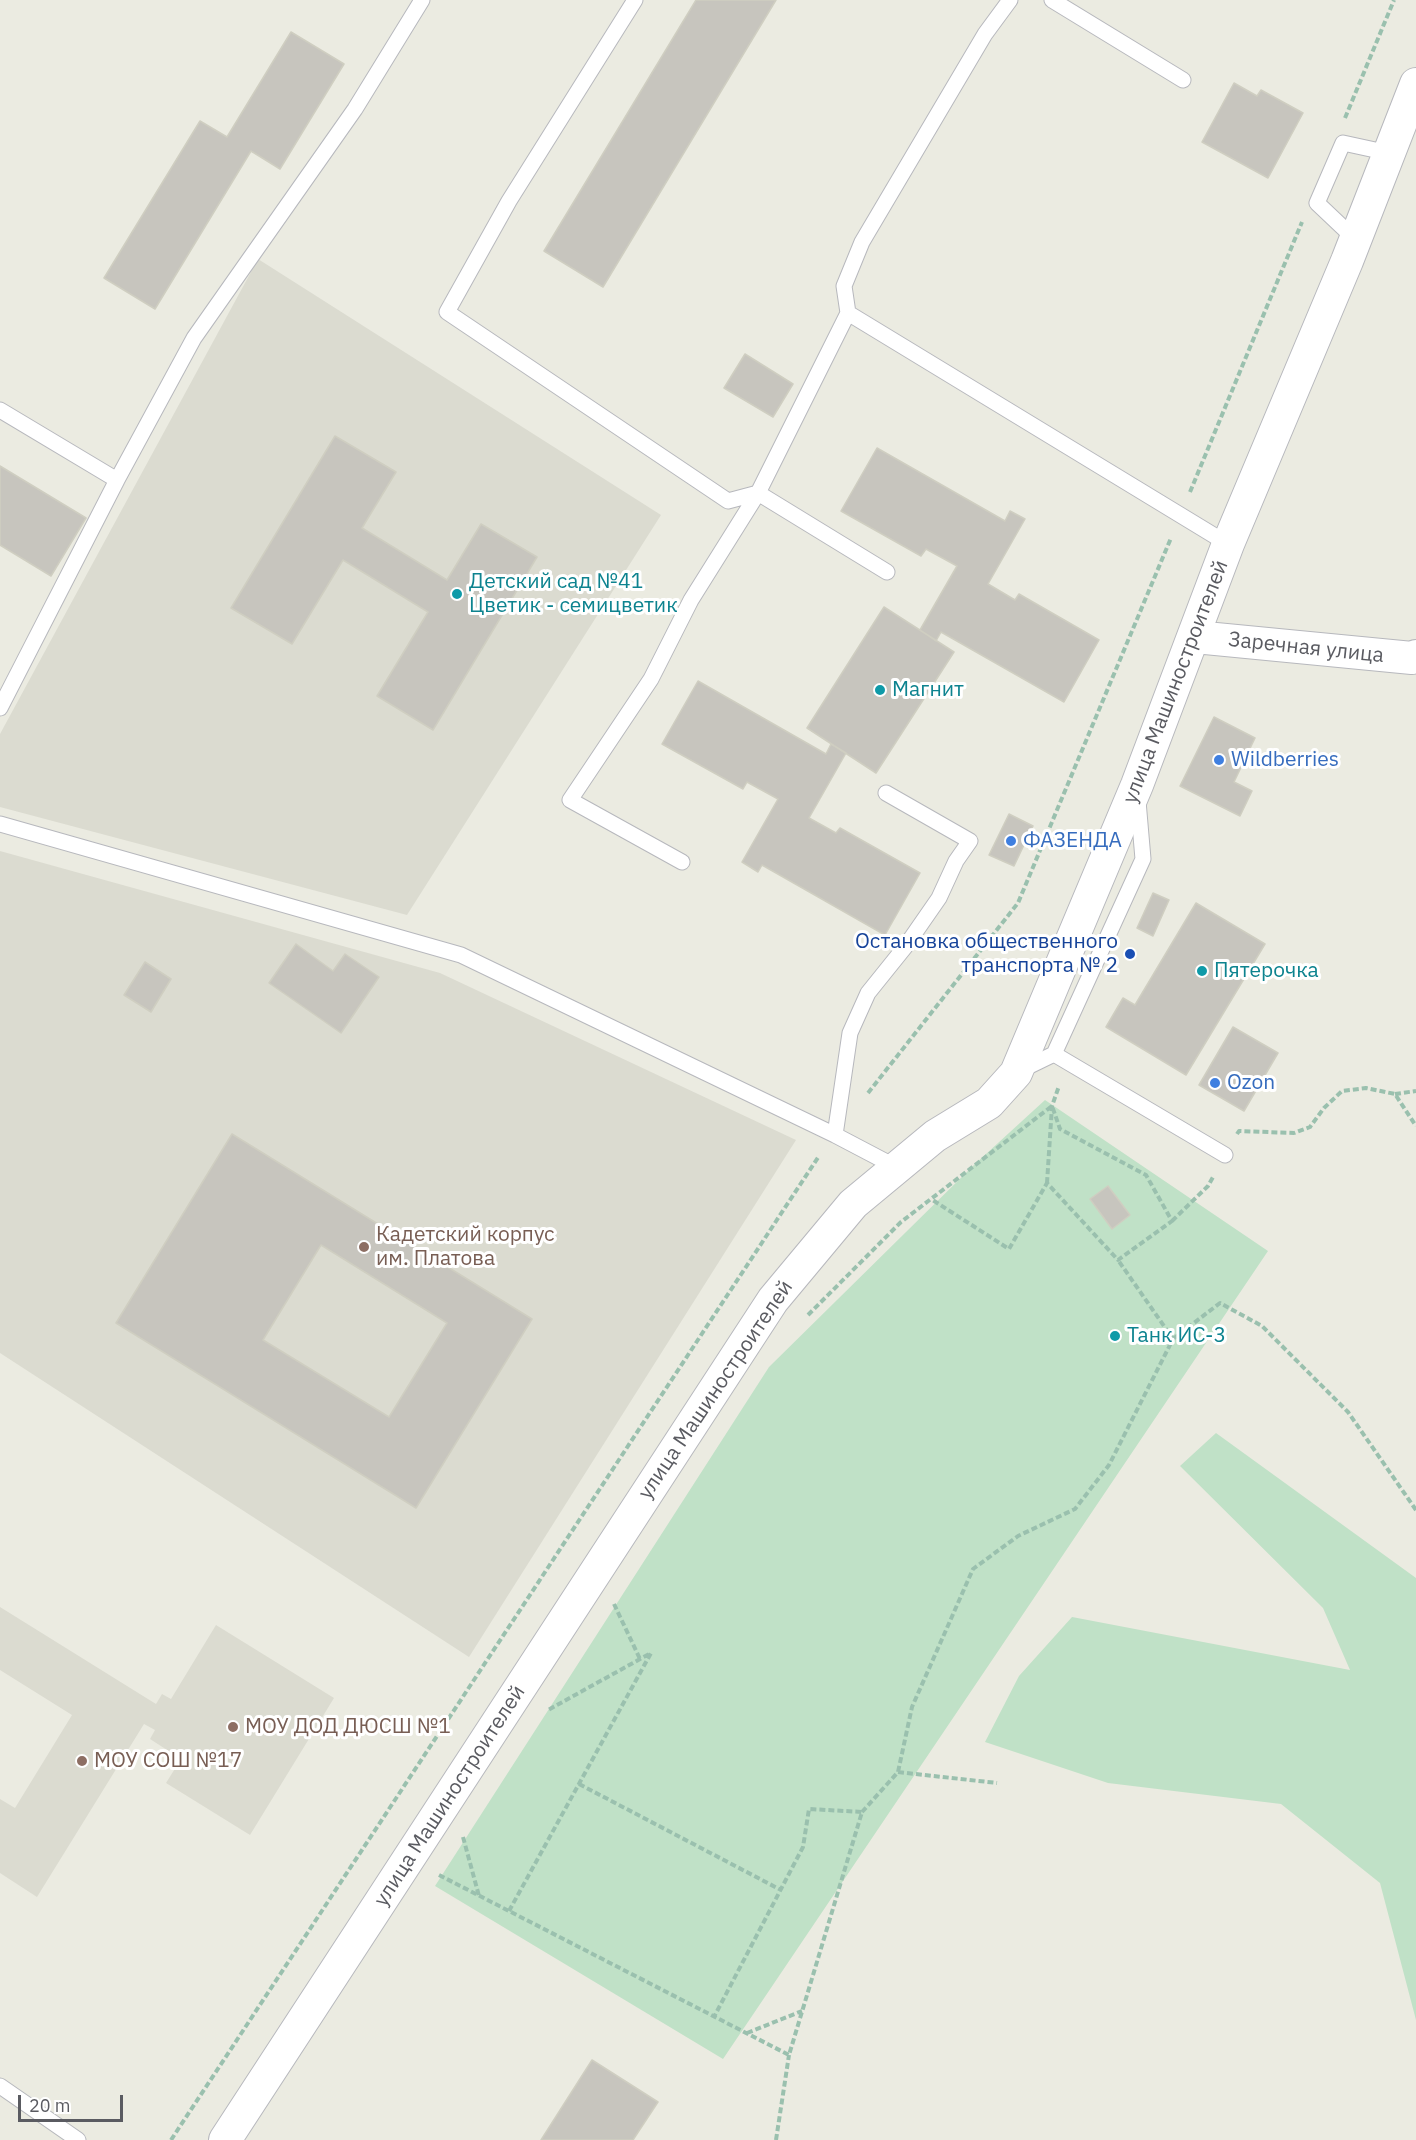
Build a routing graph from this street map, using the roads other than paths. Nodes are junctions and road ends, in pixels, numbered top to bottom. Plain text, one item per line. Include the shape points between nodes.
1 (422, 0) edge
2 (635, 0) edge
3 (1010, 0) edge
4 (1052, 0) edge
5 (1183, 80) dead end
6 (1416, 84) edge
7 (1389, 153) junction
8 (1355, 239) junction
9 (848, 313) junction
10 (0, 410) edge
11 (117, 480) junction
12 (758, 492) junction
13 (1228, 544) junction
14 (887, 573) dead end
15 (1195, 637) junction
16 (1416, 656) edge
17 (0, 708) edge
18 (1137, 785) junction
19 (886, 793) dead end
20 (0, 824) edge
21 (682, 862) dead end
22 (1054, 1054) junction
23 (1016, 1073) junction
24 (835, 1135) junction
25 (1225, 1155) road end
26 (897, 1167) junction
27 (1, 2090) edge
28 (78, 2140) edge
29 (225, 2140) edge

1 - 11 lane via 355,109 194,338
2 - 12 lane via 509,201 447,312 728,501
3 - 9 lane via 985,34 862,242 844,286
4 - 5 lane
6 - 7 street, улица Машиностроителей
7 - 8 street, улица Машиностроителей
7 - 8 lane via 1343,143 1317,203
8 - 13 street, улица Машиностроителей
9 - 12 lane
9 - 13 lane
10 - 11 lane
11 - 17 lane
12 - 14 lane
12 - 21 lane via 691,600 651,680 570,800
13 - 15 street, улица Машиностроителей
15 - 16 street, Заречная улица
15 - 18 street, улица Машиностроителей
18 - 22 lane via 1143,859
18 - 23 street, улица Машиностроителей
19 - 24 lane via 970,842 939,898 868,993 850,1033
20 - 24 lane via 461,955
22 - 23 lane
22 - 25 lane
23 - 26 street, улица Машиностроителей via 989,1103 935,1136
24 - 26 lane
26 - 29 street, улица Машиностроителей via 853,1204 773,1300
27 - 28 lane

